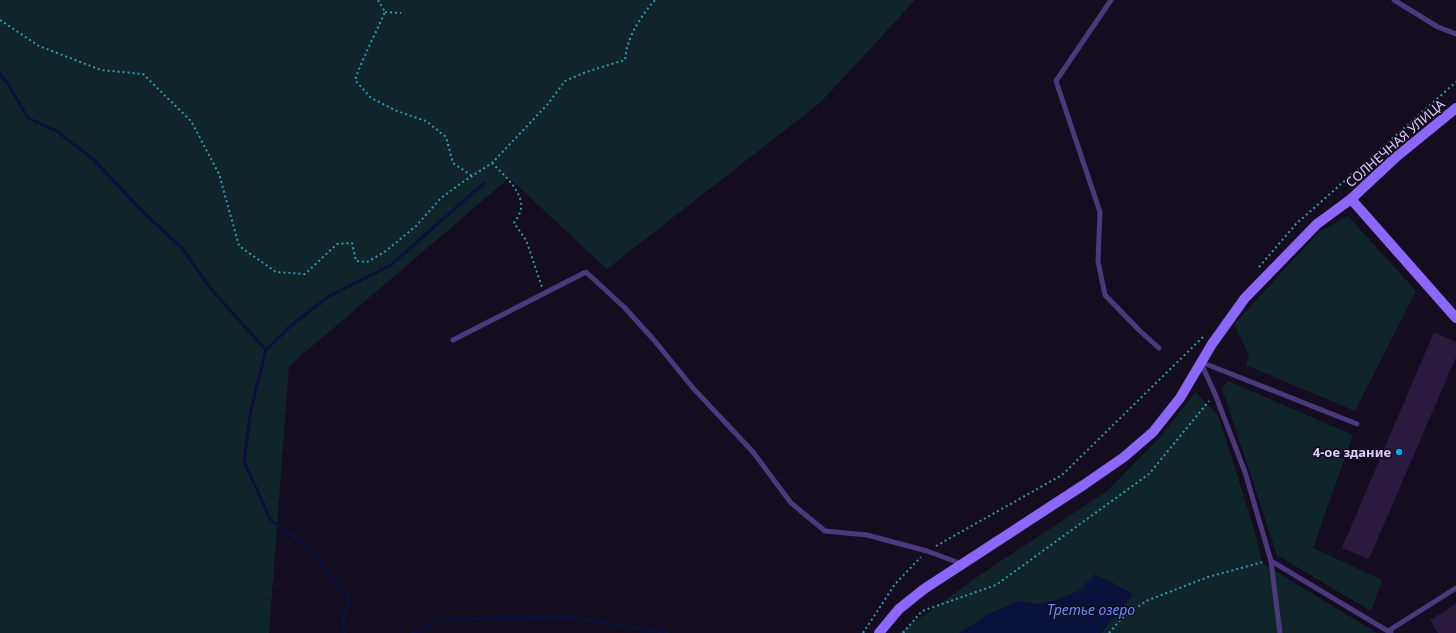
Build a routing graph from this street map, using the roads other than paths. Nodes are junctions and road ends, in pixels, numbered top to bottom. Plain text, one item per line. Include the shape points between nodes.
1 (1111, 0) edge
2 (1394, 0) edge
3 (1456, 34) edge
4 (1456, 108) edge
5 (1351, 199) junction
6 (1456, 318) edge
7 (453, 340) dead end
8 (1159, 348) dead end
9 (1201, 362) junction
10 (1357, 424) dead end
11 (1271, 561) junction
12 (962, 564) junction
13 (1456, 588) edge
14 (1389, 632) edge
15 (879, 633) edge
16 (1280, 633) edge

1 - 8 lane via 1056,82 1100,212 1098,261 1105,295
2 - 3 lane via 1438,27
4 - 5 street, СОЛНЕЧНАЯ УЛИЦА via 1395,158
5 - 6 street
5 - 9 street, СОЛНЕЧНАЯ УЛИЦА via 1317,224 1245,298
7 - 12 lane via 586,272 624,307 654,340 693,388 753,452 791,503 825,531 867,535 927,551
9 - 10 lane
9 - 11 lane via 1244,472
9 - 12 street, СОЛНЕЧНАЯ УЛИЦА via 1180,398 1154,432 1085,484
11 - 14 lane
11 - 16 lane
12 - 15 street, СОЛНЕЧНАЯ УЛИЦА via 899,609
13 - 14 lane

